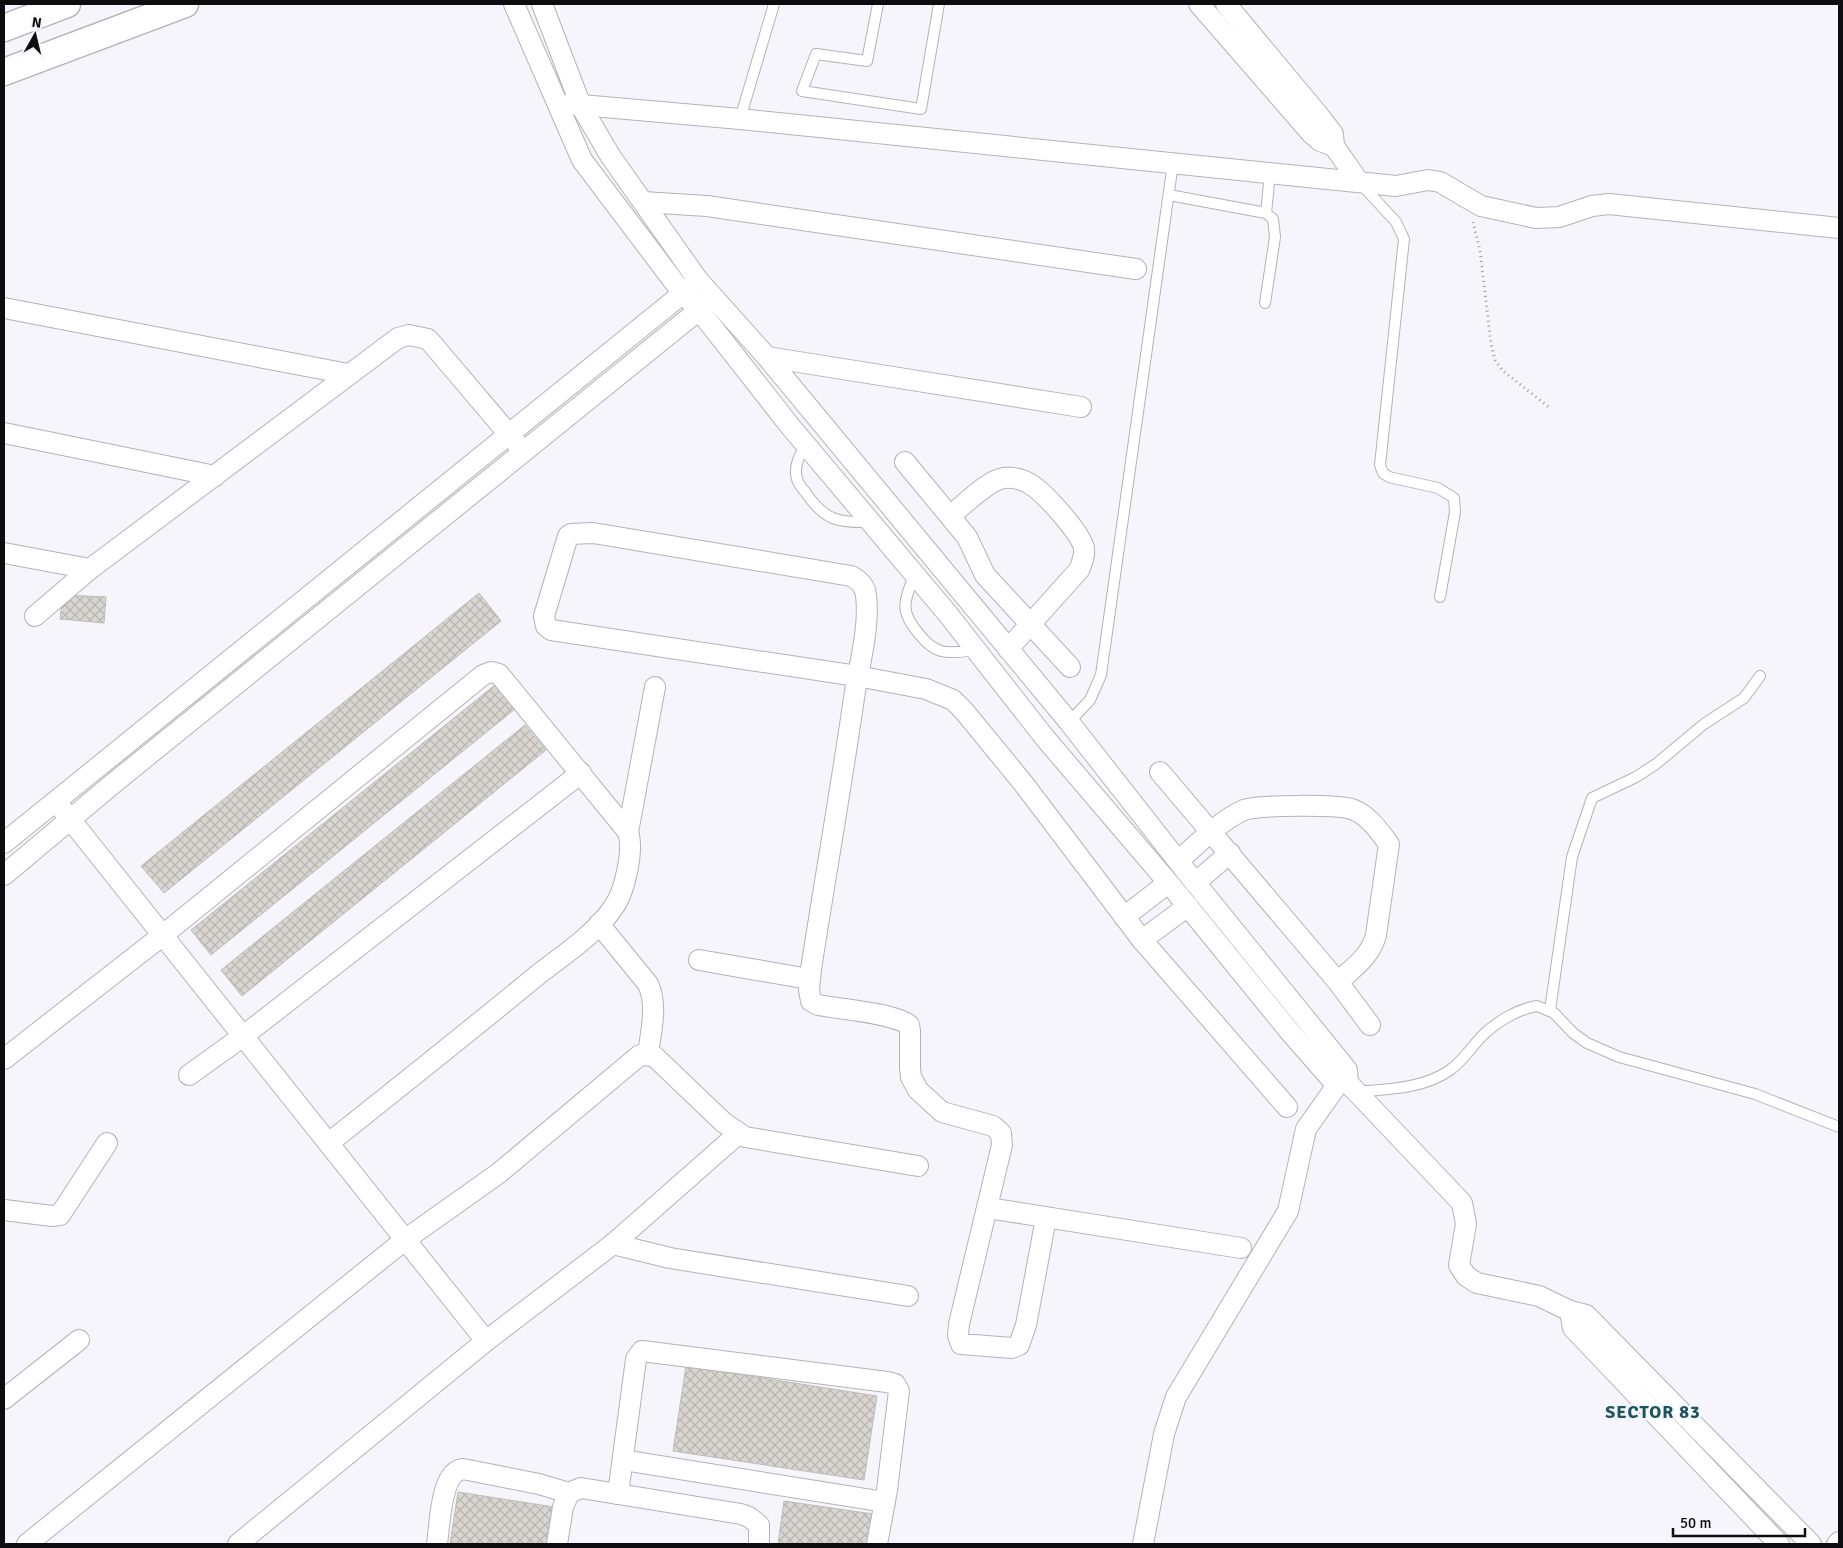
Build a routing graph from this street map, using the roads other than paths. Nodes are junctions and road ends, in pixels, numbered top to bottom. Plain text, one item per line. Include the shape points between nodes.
1 (67, 4) edge
2 (185, 4) edge
3 (514, 4) edge
4 (542, 4) edge
5 (774, 4) edge
6 (878, 4) edge
7 (939, 4) edge
8 (1199, 4) edge
9 (1226, 4) edge
10 (4, 28) edge
11 (4, 72) edge
12 (556, 102) junction
13 (581, 106) junction
14 (740, 119) junction
15 (1334, 146) junction
16 (1173, 163) junction
17 (1270, 173) junction
18 (1359, 182) junction
19 (1169, 194) junction
20 (643, 202) junction
21 (1266, 213) junction
22 (1839, 228) edge
23 (1136, 270) dead end
24 (698, 280) junction
25 (684, 295) junction
26 (1264, 303) dead end
27 (706, 304) junction
28 (4, 308) edge
29 (767, 357) junction
30 (348, 374) junction
31 (1081, 407) dead end
32 (4, 433) edge
33 (509, 435) junction
34 (806, 444) junction
35 (524, 452) junction
36 (905, 462) dead end
37 (215, 476) junction
38 (950, 516) junction
39 (871, 522) junction
40 (4, 553) edge
41 (90, 569) junction
42 (915, 574) junction
43 (1440, 597) dead end
44 (35, 616) dead end
45 (1031, 624) junction
46 (1008, 649) junction
47 (976, 650) junction
48 (1070, 667) dead end
49 (857, 676) junction
50 (1760, 676) dead end
51 (655, 687) dead end
52 (1069, 722) junction
53 (1046, 738) junction
54 (1160, 772) dead end
55 (581, 773) junction
56 (55, 800) junction
57 (70, 820) junction
58 (1212, 831) junction
59 (628, 832) junction
60 (4, 843) edge
61 (1230, 853) junction
62 (1178, 861) junction
63 (4, 875) edge
64 (1168, 882) junction
65 (1195, 883) junction
66 (1188, 906) junction
67 (1124, 917) junction
68 (599, 924) junction
69 (162, 935) junction
70 (1142, 940) junction
71 (699, 960) dead end
72 (810, 979) junction
73 (1338, 982) junction
74 (1550, 1010) junction
75 (1370, 1025) dead end
76 (242, 1038) junction
77 (648, 1054) junction
78 (4, 1059) edge
79 (189, 1076) dead end
80 (1349, 1086) junction
81 (1287, 1108) dead end
82 (1839, 1127) edge
83 (738, 1134) junction
84 (330, 1142) junction
85 (107, 1143) dead end
86 (918, 1166) dead end
87 (988, 1208) junction
88 (4, 1210) edge
89 (1046, 1218) junction
90 (406, 1239) junction
91 (613, 1244) junction
92 (1241, 1248) dead end
93 (908, 1296) dead end
94 (1570, 1311) junction
95 (79, 1340) dead end
96 (486, 1341) junction
97 (4, 1399) edge
98 (623, 1460) junction
99 (569, 1493) junction
100 (618, 1494) junction
101 (885, 1502) junction
102 (28, 1544) edge
103 (238, 1544) edge
104 (437, 1544) edge
105 (556, 1544) edge
106 (759, 1544) edge
107 (877, 1544) edge
108 (1143, 1544) edge
109 (1780, 1544) edge
110 (1811, 1544) edge

1 - 10 street
2 - 11 street
3 - 12 street
4 - 13 street
5 - 14 lane
6 - 7 lane via 868,61 816,54 802,91 921,109
8 - 15 street via 1311,133 1320,141
9 - 15 street via 1320,117 1332,134
12 - 13 street
12 - 25 street via 576,149 588,168
13 - 14 street
13 - 20 street
14 - 16 street
15 - 18 street
16 - 17 street
16 - 19 lane
17 - 18 street
17 - 21 lane
18 - 22 street via 1404,186 1432,181 1446,184 1490,209 1536,218 1559,217 1609,204
18 - 43 lane via 1396,222 1404,239 1380,465 1389,477 1438,488 1454,498 1455,512
19 - 21 lane
19 - 52 lane via 1101,675 1090,700
20 - 23 street via 707,206
20 - 24 street
21 - 26 lane via 1273,219 1275,237
24 - 25 street
24 - 27 street
25 - 27 street
25 - 33 street
27 - 29 street
27 - 34 street
27 - 35 street
28 - 30 street
29 - 31 street
29 - 46 street
30 - 33 street via 398,338 422,336 428,339
30 - 37 street
32 - 37 street
33 - 35 street
33 - 56 street
34 - 39 street
34 - 39 lane via 796,475 808,497 831,518 845,523
35 - 57 street
36 - 38 street
37 - 41 street
38 - 45 street via 967,537 985,575
38 - 45 street via 995,481 1012,478 1032,484 1076,533 1084,552 1079,570
39 - 42 street
40 - 41 street
41 - 44 street
42 - 47 street
42 - 47 lane via 905,603 910,624 928,644 941,651
45 - 46 street
45 - 48 street
46 - 52 street
47 - 53 street
49 - 49 street via 551,630 546,626 544,616 568,536 575,532 593,533 858,579 866,594 866,614
49 - 67 street via 926,689 953,700
49 - 72 street
50 - 74 lane via 1744,698 1704,724 1656,764 1592,798 1572,857
51 - 59 street
52 - 53 street
52 - 62 street
53 - 64 street
54 - 58 street
55 - 59 street
55 - 69 street via 503,676 483,675
55 - 76 street
56 - 57 street
56 - 60 street
57 - 63 street
57 - 69 street
58 - 61 street
58 - 62 street
58 - 73 street via 1244,810 1270,806 1352,808 1366,816 1382,834 1389,844 1375,941 1368,954
59 - 68 street via 630,846 623,886 613,909
61 - 65 street
61 - 73 street
62 - 65 street
64 - 66 street
64 - 67 street
65 - 80 street via 1347,1070
66 - 70 street
66 - 80 street via 1332,1080
67 - 70 street
68 - 77 street via 652,993 654,1006
68 - 84 street
69 - 76 street
69 - 78 street
70 - 81 street
71 - 72 street
72 - 87 street via 809,996 813,1003 888,1017 909,1025 911,1077 930,1104 942,1112 999,1129 1003,1139
73 - 75 street
74 - 80 lane via 1537,1006 1513,1014 1484,1034 1450,1070 1427,1082
74 - 82 lane via 1580,1038 1619,1056 1755,1094
76 - 79 street
76 - 84 street
77 - 83 street
77 - 90 street via 636,1058 499,1173
80 - 94 street via 1462,1203 1466,1224 1459,1264 1466,1276 1477,1283 1539,1296
80 - 108 street via 1306,1129 1288,1211 1176,1397 1164,1434
83 - 86 street
83 - 91 street
84 - 90 street
85 - 88 street via 60,1215
87 - 89 street
87 - 89 street via 959,1324 959,1341 964,1345 1012,1348 1019,1345 1026,1326
89 - 92 street
90 - 96 street
90 - 102 street
91 - 93 street via 670,1258
91 - 96 street
94 - 109 street via 1573,1328
94 - 110 street via 1586,1315
95 - 97 street
96 - 103 street
98 - 100 street
98 - 101 street
98 - 101 street via 636,1359 644,1350 887,1382 895,1384 899,1391
99 - 100 street via 581,1488
99 - 104 street via 473,1470 455,1470 445,1487
99 - 105 street
100 - 106 street via 741,1514 759,1526
101 - 107 street

